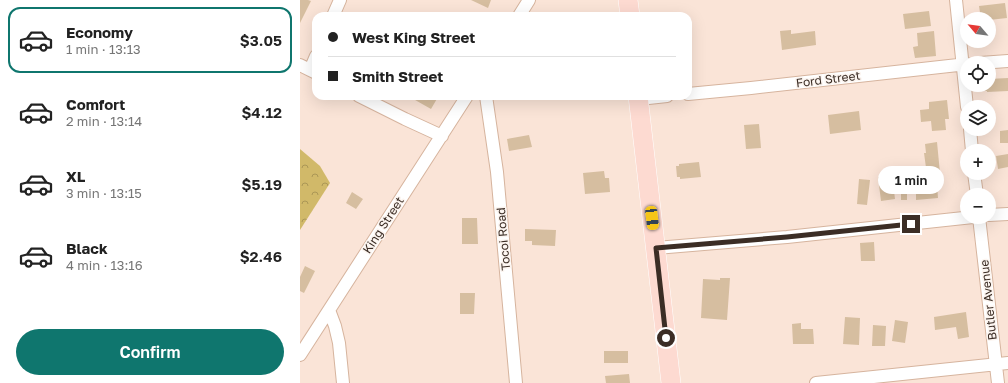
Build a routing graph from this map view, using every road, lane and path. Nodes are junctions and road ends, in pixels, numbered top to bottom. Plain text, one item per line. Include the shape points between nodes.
1 (340, 0) edge
2 (529, 0) edge
3 (628, 0) edge
4 (956, 0) edge
5 (335, 12) edge
6 (522, 12) edge
7 (630, 12) edge
8 (964, 56) edge
9 (1008, 60) edge
10 (996, 61) edge
11 (960, 65) edge
12 (692, 94) edge
13 (368, 100) edge
14 (465, 100) edge
15 (487, 100) edge
16 (639, 100) edge
17 (442, 136) junction
18 (1008, 214) edge
19 (996, 215) edge
20 (960, 218) edge
21 (980, 224) edge
22 (656, 248) junction
23 (329, 310) junction
24 (300, 355) edge
25 (1008, 363) edge
26 (996, 364) junction
27 (343, 383) edge
28 (516, 383) edge
29 (671, 383) edge
30 (816, 383) edge
31 (998, 383) edge

1 - 5 street
2 - 6 street
3 - 7 main road
4 - 8 street
9 - 10 street
11 - 12 street, Ford Street
13 - 17 street
14 - 17 street, King Street
15 - 28 street, Tocoi Road via 497,172
16 - 22 main road
17 - 23 street, King Street
18 - 19 street
20 - 22 street
21 - 26 street, Butler Avenue
22 - 29 main road
23 - 24 street, King Street
23 - 27 street via 339,343
25 - 26 street
26 - 30 street
26 - 31 street, Butler Avenue

